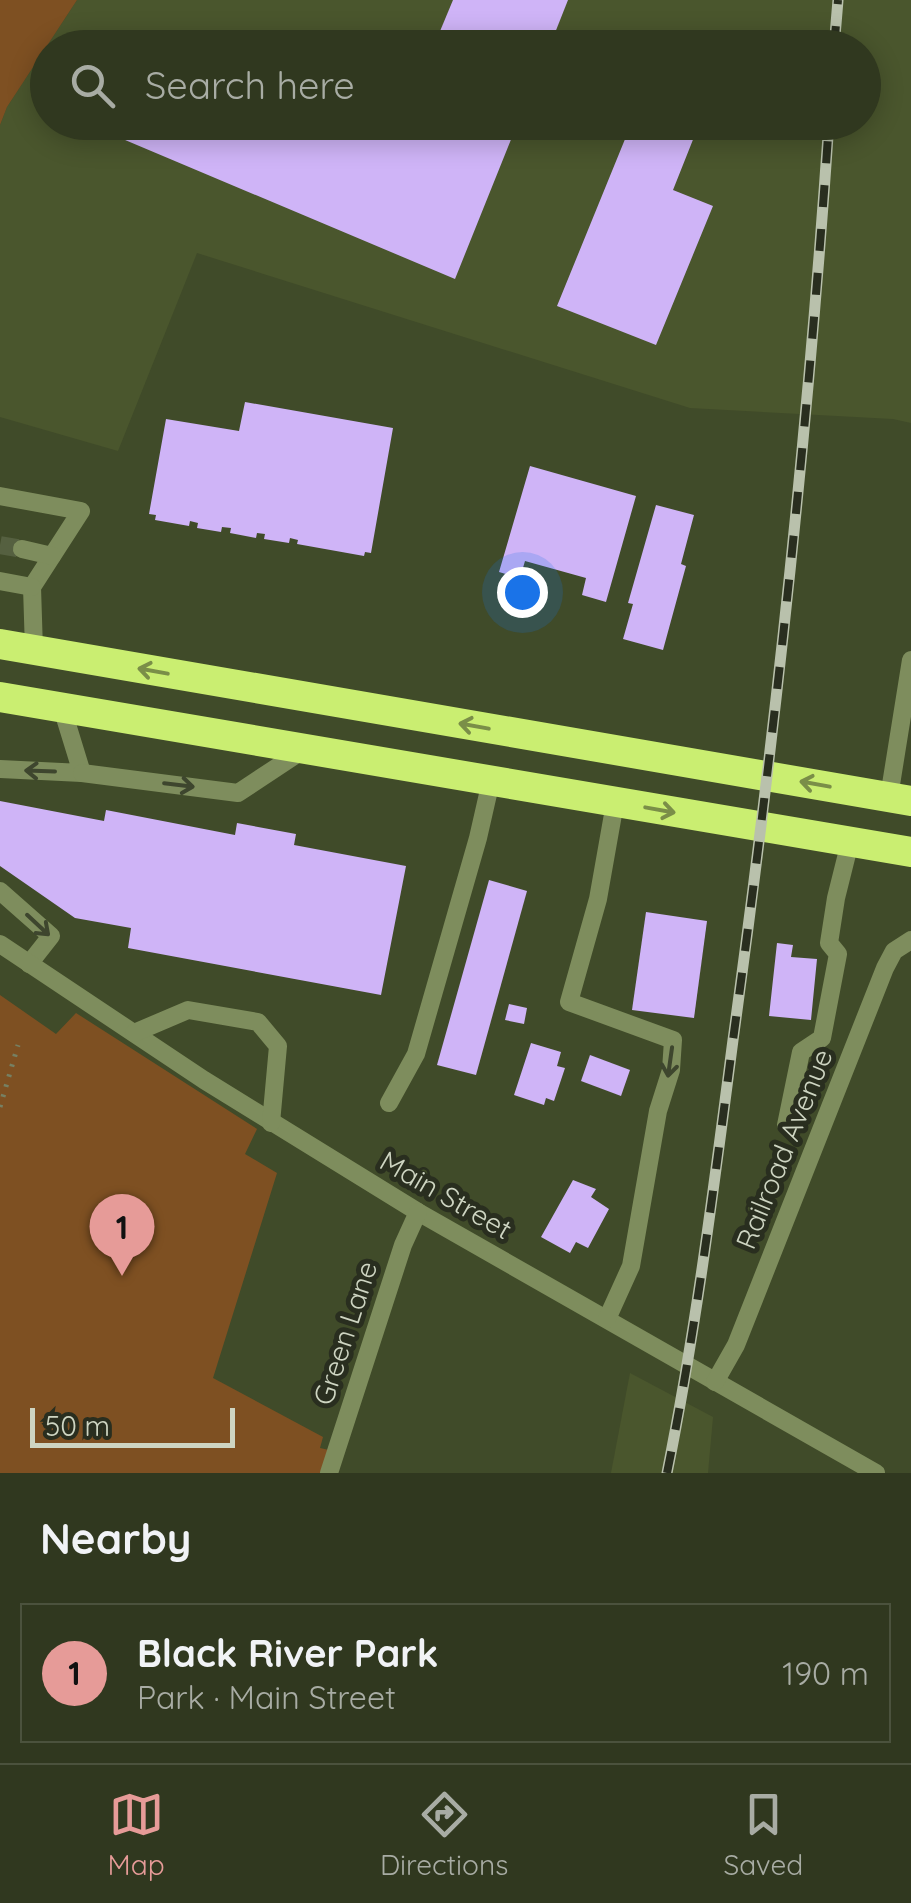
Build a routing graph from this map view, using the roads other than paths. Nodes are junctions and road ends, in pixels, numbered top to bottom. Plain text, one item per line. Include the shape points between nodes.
1 (0, 496) edge
2 (22, 550) tunnel mouth
3 (52, 556) junction
4 (0, 581) edge
5 (32, 587) junction
6 (0, 644) edge
7 (34, 650) junction
8 (911, 665) edge
9 (0, 697) edge
10 (62, 708) junction
11 (0, 717) edge
12 (303, 750) junction
13 (0, 769) edge
14 (82, 773) junction
15 (491, 781) junction
16 (900, 799) edge
17 (616, 803) junction
18 (850, 842) junction
19 (911, 852) edge
20 (0, 891) edge
21 (909, 940) edge
22 (0, 944) edge
23 (30, 964) junction
24 (134, 1032) junction
25 (389, 1103) dead end
26 (271, 1123) junction
27 (786, 1125) dead end
28 (418, 1212) junction
29 (607, 1319) junction
30 (715, 1382) junction
31 (329, 1473) edge
32 (876, 1473) edge

1 - 3 street via 81,511
2 - 3 street
3 - 5 street
4 - 5 street
5 - 7 street
6 - 7 highway
16 -> 7 highway
8 - 16 street
9 - 10 highway
10 - 11 highway
10 - 12 highway
10 - 14 street
14 -> 12 street via 238,793
12 - 15 highway
14 -> 13 street
15 - 17 highway
15 - 25 street via 416,1054
17 -> 18 highway
17 -> 29 street via 569,1002 673,1040 631,1266
18 - 19 highway
18 - 27 street via 829,943 838,954 822,1038 802,1052
20 -> 23 street via 51,936
21 - 30 street, Railroad Avenue via 885,968
22 - 23 street, Main Street
23 - 24 street, Main Street
24 - 26 street, Main Street
24 - 26 street via 188,1010 258,1022 278,1046
26 - 28 street, Main Street
28 - 29 street, Main Street
28 - 31 street, Green Lane
29 - 30 street, Main Street
30 - 32 street, Main Street

